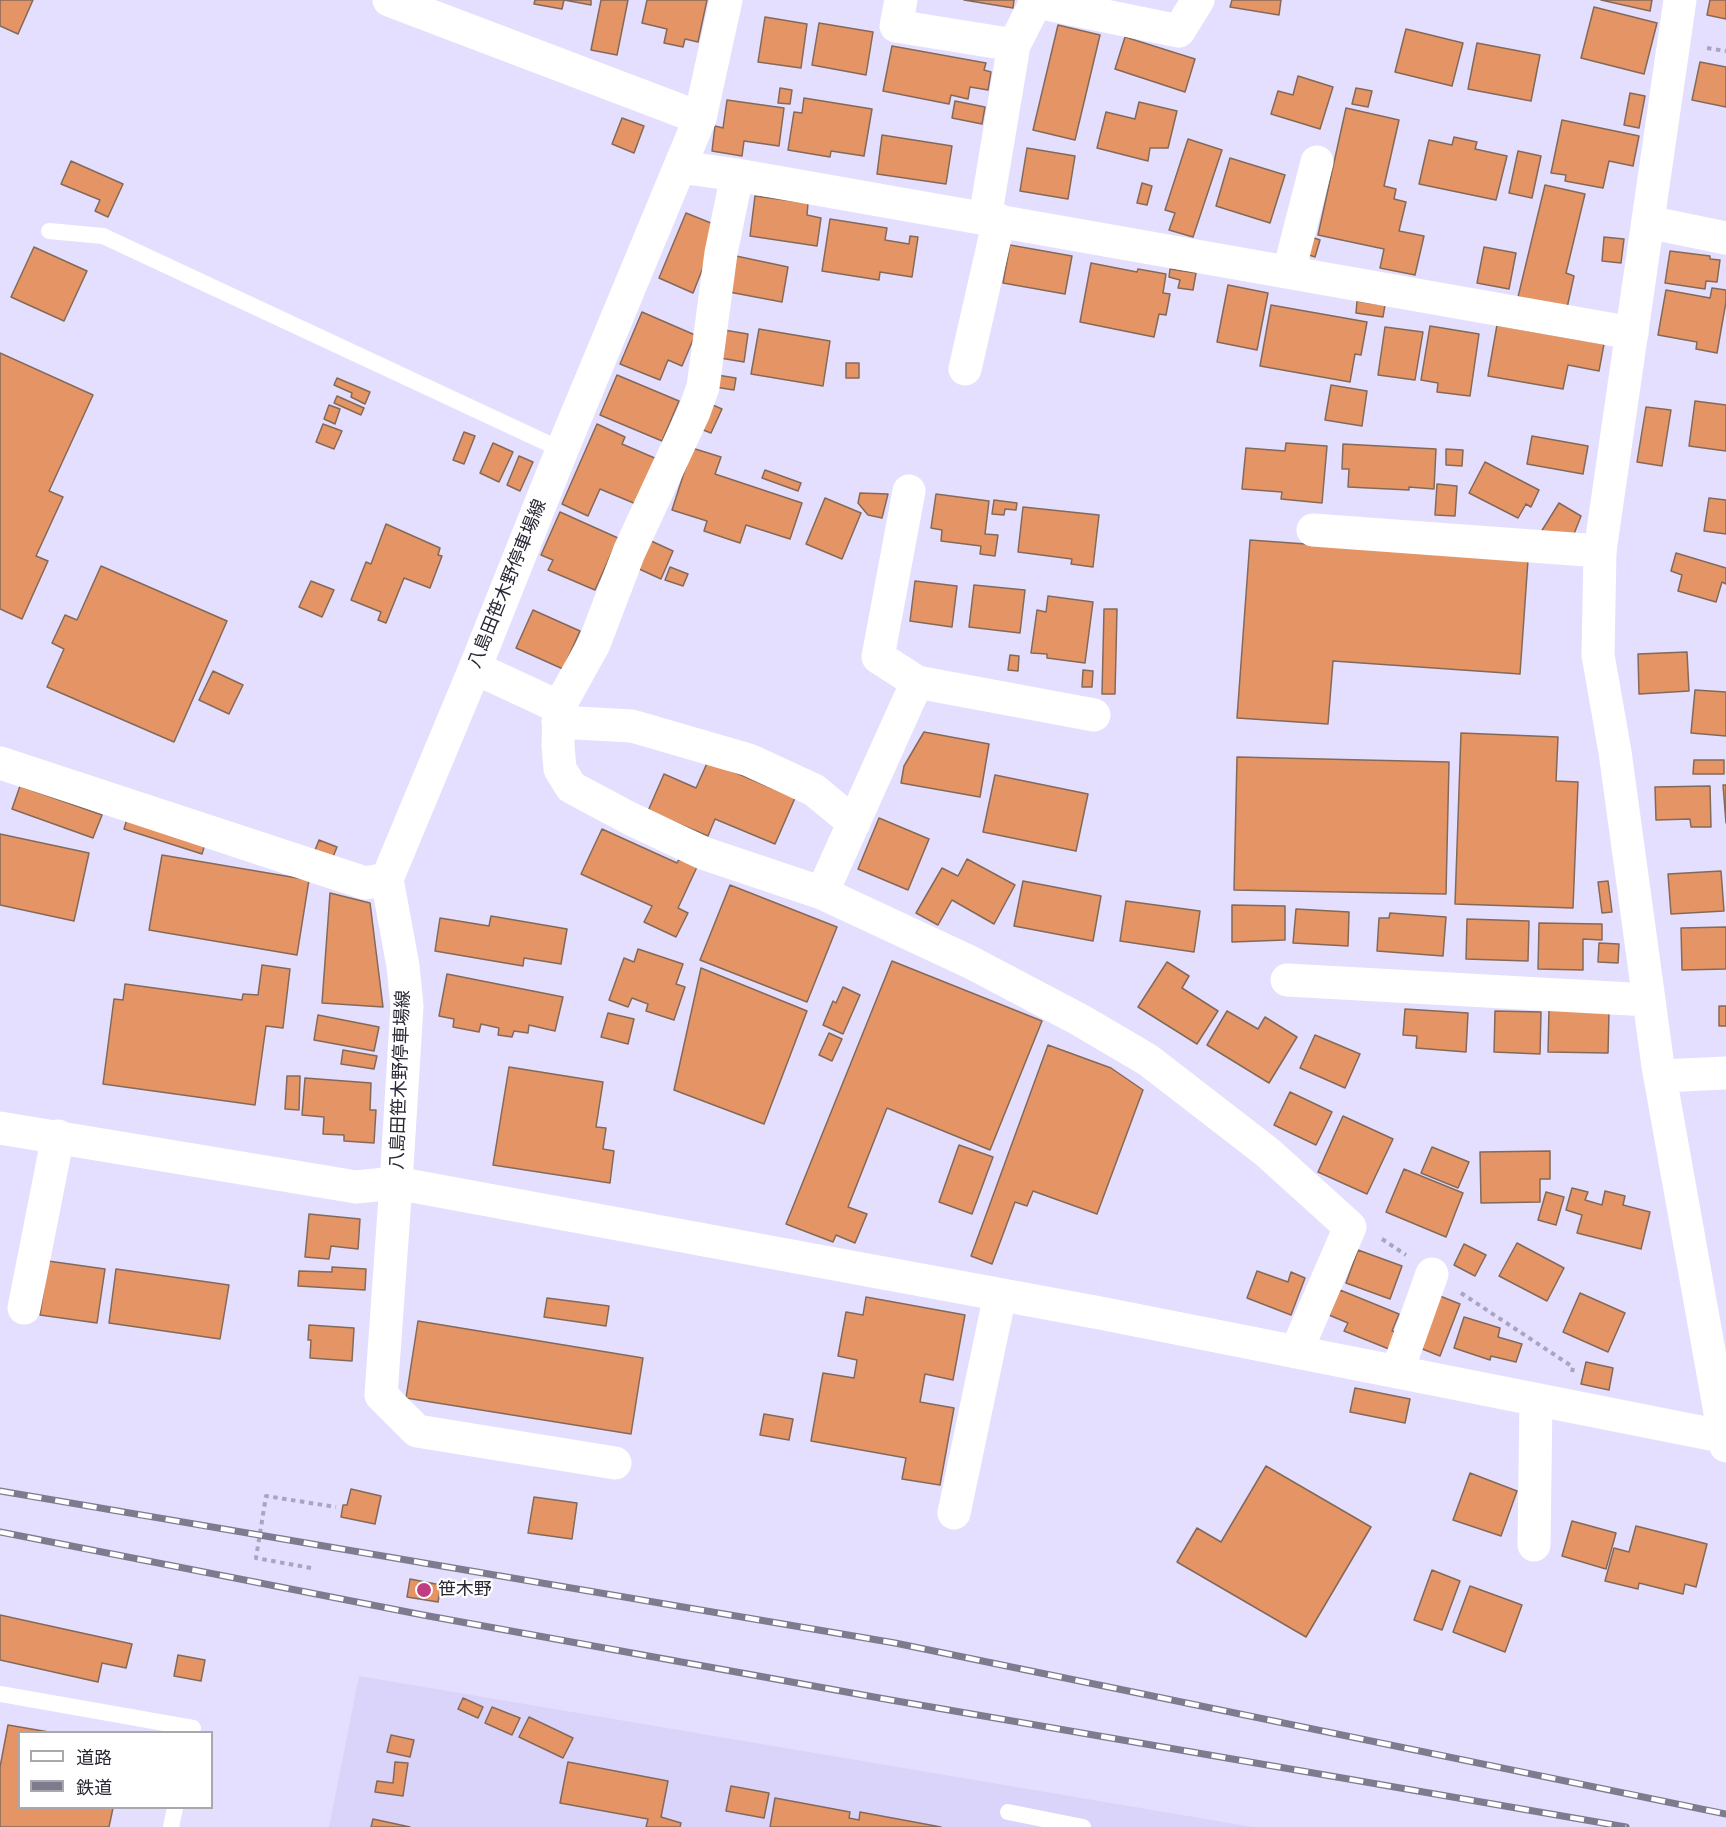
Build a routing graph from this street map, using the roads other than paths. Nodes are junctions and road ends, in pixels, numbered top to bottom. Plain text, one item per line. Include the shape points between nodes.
1 (726, 0) edge
2 (901, 0) edge
3 (1198, 0) edge
4 (1680, 0) edge
5 (1037, 1) edge
6 (407, 3) edge
7 (1014, 45) junction
8 (700, 118) junction
9 (1317, 162) dead end
10 (680, 167) junction
11 (737, 175) junction
12 (992, 219) junction
13 (1648, 222) junction
14 (49, 231) dead end
15 (1726, 238) edge
16 (1289, 271) junction
17 (1632, 333) junction
18 (965, 369) dead end
19 (562, 450) junction
20 (909, 491) dead end
21 (1313, 530) dead end
22 (1600, 551) junction
23 (475, 668) junction
24 (917, 682) junction
25 (559, 714) junction
26 (1094, 715) dead end
27 (0, 763) edge
28 (854, 823) junction
29 (387, 879) junction
30 (822, 893) junction
31 (1287, 980) dead end
32 (1649, 1000) junction
33 (1726, 1073) edge
34 (1661, 1076) junction
35 (0, 1128) edge
36 (58, 1136) junction
37 (396, 1183) junction
38 (1432, 1274) road end
39 (1000, 1295) junction
40 (24, 1308) dead end
41 (1296, 1352) junction
42 (1397, 1372) junction
43 (1536, 1400) junction
44 (1726, 1440) edge
45 (615, 1463) dead end
46 (954, 1513) dead end
47 (1534, 1545) dead end
48 (0, 1694) edge
49 (192, 1731) edge
50 (175, 1809) edge
51 (1008, 1812) dead end
52 (171, 1827) edge
53 (1083, 1827) edge

1 - 8 street, 八島田笹木野停車場線
2 - 7 street via 896,26
3 - 5 street via 1179,31
4 - 13 street
5 - 7 street
6 - 8 street
7 - 12 street
8 - 10 street, 八島田笹木野停車場線
9 - 16 street
10 - 11 street
10 - 19 street, 八島田笹木野停車場線
11 - 12 street
11 - 25 street via 721,253 703,387 629,552 594,644
12 - 16 street
12 - 18 street
13 - 15 street
13 - 17 street
14 - 19 lane via 103,236
16 - 17 street
17 - 22 street
19 - 23 street, 八島田笹木野停車場線
20 - 24 street via 878,657
21 - 22 street
22 - 32 street via 1598,655
23 - 25 street
23 - 29 street, 八島田笹木野停車場線
24 - 26 street
24 - 28 street
25 - 28 street via 632,726 749,760 814,790
25 - 30 street via 560,769 571,787 703,853
27 - 29 street via 365,882
28 - 30 street
29 - 37 street, 八島田笹木野停車場線 via 407,1006
30 - 41 street via 970,962 1148,1060 1267,1152 1350,1227
31 - 32 street
32 - 34 street
33 - 34 street
34 - 44 street
35 - 36 street
36 - 37 street via 356,1187
36 - 40 street
37 - 39 street
37 - 45 street, 八島田笹木野停車場線 via 381,1395 417,1431
38 - 42 street
39 - 41 street
39 - 46 street
41 - 42 street
42 - 43 street
43 - 44 street
43 - 47 street
48 - 49 lane via 193,1728
50 - 52 lane
51 - 53 lane

